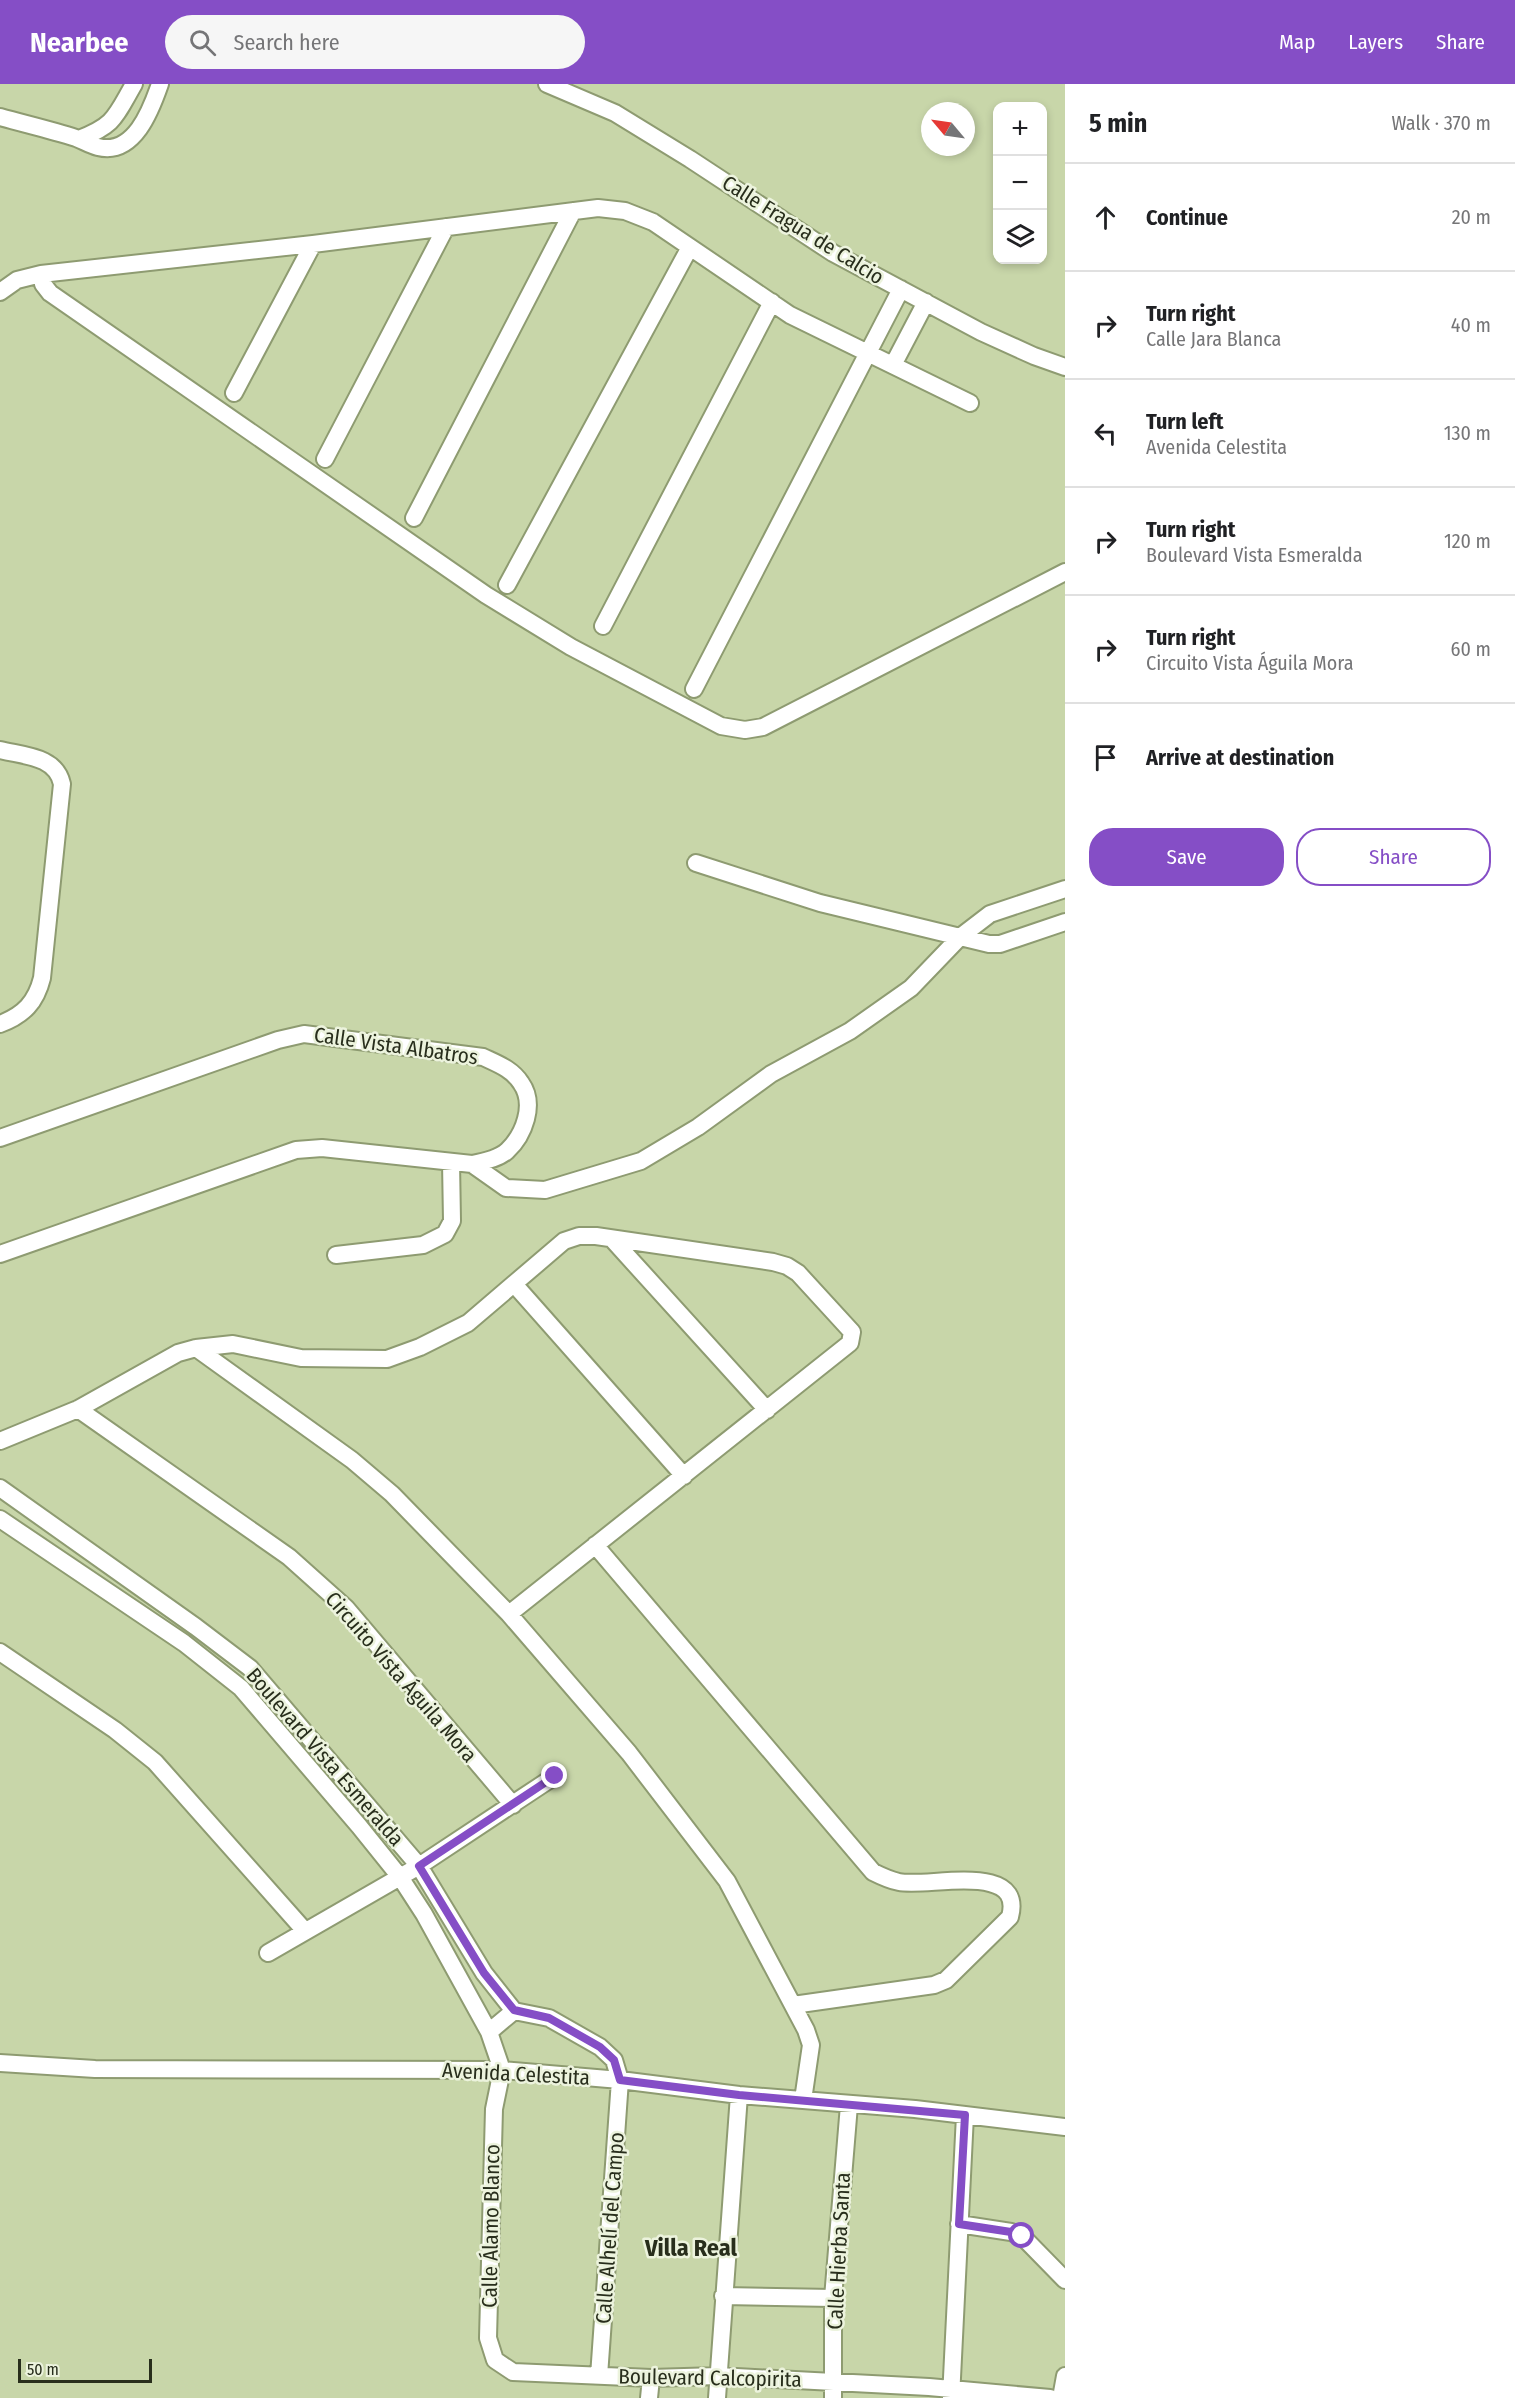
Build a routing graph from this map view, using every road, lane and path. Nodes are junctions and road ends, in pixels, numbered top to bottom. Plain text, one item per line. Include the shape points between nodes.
1 (134, 84) edge
2 (160, 84) edge
3 (547, 84) edge
4 (0, 117) edge
5 (79, 139) junction
6 (573, 211) junction
7 (446, 227) junction
8 (313, 244) junction
9 (690, 247) junction
10 (41, 274) junction
11 (901, 289) junction
12 (0, 292) edge
13 (772, 302) junction
14 (926, 302) junction
15 (868, 354) junction
16 (893, 365) junction
17 (1065, 367) edge
18 (234, 393) dead end
19 (970, 403) dead end
20 (325, 459) dead end
21 (414, 518) dead end
22 (1065, 572) edge
23 (507, 585) dead end
24 (603, 626) dead end
25 (694, 689) dead end
26 (0, 750) edge
27 (696, 863) dead end
28 (1065, 889) edge
29 (1065, 922) edge
30 (960, 937) junction
31 (0, 1024) edge
32 (0, 1138) edge
33 (451, 1162) junction
34 (472, 1164) junction
35 (612, 1239) junction
36 (0, 1254) edge
37 (336, 1255) dead end
38 (514, 1284) junction
39 (196, 1348) junction
40 (78, 1409) junction
41 (767, 1410) junction
42 (0, 1441) edge
43 (684, 1476) junction
44 (0, 1488) edge
45 (0, 1519) edge
46 (595, 1545) junction
47 (509, 1614) junction
48 (0, 1652) edge
49 (555, 1776) dead end
50 (513, 1805) junction
51 (419, 1866) junction
52 (400, 1877) junction
53 (305, 1931) junction
54 (268, 1953) dead end
55 (793, 2005) junction
56 (514, 2010) junction
57 (489, 2032) junction
58 (0, 2063) edge
59 (502, 2070) junction
60 (620, 2080) junction
61 (739, 2095) junction
62 (803, 2100) junction
63 (849, 2105) junction
64 (965, 2115) junction
65 (1065, 2127) edge
66 (959, 2224) junction
67 (1065, 2280) edge
68 (723, 2296) junction
69 (833, 2298) junction
70 (513, 2372) joint
71 (599, 2376) junction
72 (718, 2376) junction
73 (1065, 2376) edge
74 (651, 2378) junction
75 (834, 2390) edge
76 (857, 2390) edge
77 (924, 2393) edge
78 (951, 2393) edge
79 (1022, 2397) edge
80 (649, 2398) edge
81 (717, 2398) edge
82 (1050, 2398) edge
83 (1060, 2398) edge

1 - 5 street via 111,123
2 - 5 street via 141,126 129,140 115,148 99,148
3 - 11 street, Calle Fragua de Calcio via 615,113 833,253
4 - 5 street
6 - 7 street
6 - 9 street via 625,210 653,222
6 - 21 street
7 - 8 street
7 - 20 street
8 - 10 street
8 - 18 street
9 - 13 street
9 - 23 street
10 - 12 street via 17,279
10 - 22 street via 50,293 486,595 572,647 721,726 745,730 763,727
11 - 14 street, Calle Fragua de Calcio
11 - 15 street
13 - 15 street
13 - 24 street
14 - 16 street
14 - 17 street, Calle Fragua de Calcio via 992,337
15 - 16 street
15 - 25 street
16 - 19 street
26 - 31 street via 45,761 54,766 62,784 42,978 33,1003
27 - 30 street via 820,903
28 - 30 street via 990,914
29 - 30 street via 1000,944
30 - 34 street via 903,994 850,1031 771,1074 698,1127 641,1161 544,1190 507,1188
32 - 34 street, Calle Vista Albatros via 304,1034 483,1057 509,1070 522,1084 528,1103 526,1121 506,1153
33 - 34 street, Calle Vista Albatros
33 - 36 street, Calle Vista Albatros via 322,1148 296,1150
33 - 37 street via 452,1221 445,1234 423,1245
35 - 38 street via 579,1236 564,1242
35 - 41 street
35 - 41 street via 787,1266 852,1332 850,1343
38 - 39 street via 468,1323 387,1359 300,1358 232,1344
38 - 43 street
39 - 40 street via 178,1353
39 - 47 street via 352,1460 392,1494
40 - 42 street
40 - 50 street, Circuito Vista Águila Mora via 290,1557 345,1608
41 - 43 street
43 - 46 street
44 - 51 street, Boulevard Vista Esmeralda via 250,1668
45 - 52 street, Boulevard Vista Esmeralda via 184,1643 241,1688
46 - 47 street
46 - 55 street via 873,1872 900,1883 985,1881 1010,1894 1010,1917 946,1980
47 - 55 street via 628,1753 727,1881
48 - 53 street via 155,1762
49 - 50 street
50 - 51 street
51 - 52 street
51 - 56 street, Boulevard Vista Esmeralda via 484,1973
52 - 53 street
52 - 57 street, Boulevard Vista Esmeralda
53 - 54 street
55 - 62 street via 811,2045
56 - 57 street
56 - 60 street via 549,2018 600,2047 614,2060
57 - 59 street, Boulevard Vista Esmeralda
58 - 59 street, Avenida Celestita via 95,2069
59 - 60 street, Avenida Celestita
59 - 70 street, Calle Álamo Blanco via 494,2109 488,2338 495,2360
60 - 61 street, Avenida Celestita
60 - 71 street, Calle Alhelí del Campo
61 - 62 street, Avenida Celestita
61 - 68 street
62 - 63 street, Avenida Celestita
63 - 64 street, Avenida Celestita
63 - 69 street, Calle Hierba Santa
64 - 65 street, Avenida Celestita
64 - 66 street
66 - 67 street via 1022,2236
66 - 78 street
68 - 69 street
68 - 72 street
69 - 75 street, Calle Hierba Santa
70 - 71 street, Boulevard Calcopirita
71 - 74 street, Boulevard Calcopirita
72 - 74 street, Boulevard Calcopirita
72 - 75 street, Boulevard Calcopirita
72 - 81 street
73 - 83 street
74 - 80 street
75 - 76 street, Boulevard Calcopirita
76 - 77 street, Boulevard Calcopirita
77 - 78 street, Boulevard Calcopirita
78 - 79 street, Boulevard Calcopirita
79 - 82 street, Boulevard Calcopirita

